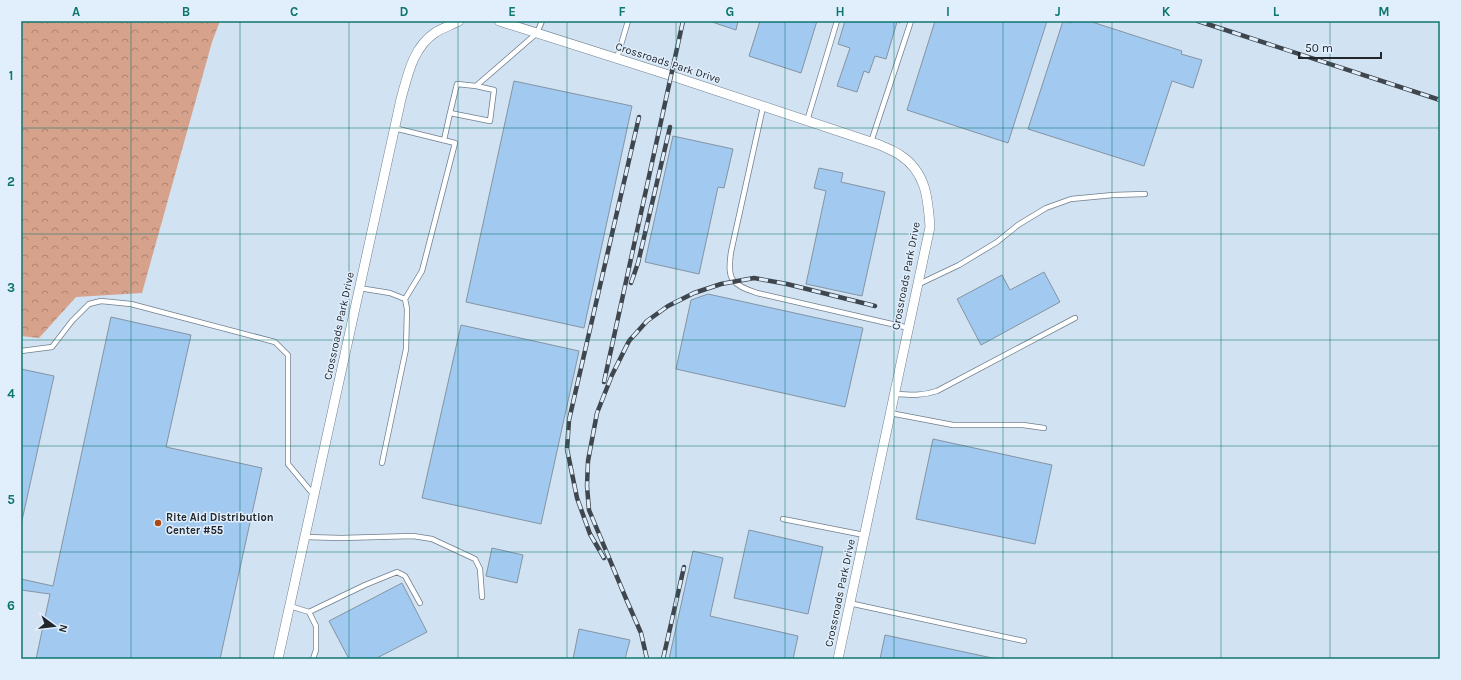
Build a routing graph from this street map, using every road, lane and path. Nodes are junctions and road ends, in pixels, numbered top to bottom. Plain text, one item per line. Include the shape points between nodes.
1 (459, 21) edge
2 (499, 21) edge
3 (542, 21) edge
4 (628, 21) edge
5 (837, 21) edge
6 (911, 21) edge
7 (537, 33) junction
8 (617, 58) junction
9 (476, 86) junction
10 (763, 107) junction
11 (450, 113) junction
12 (807, 121) junction
13 (394, 128) junction
14 (444, 140) junction
15 (871, 142) junction
16 (1145, 194) dead end
17 (919, 284) junction
18 (359, 288) junction
19 (406, 299) junction
20 (1075, 318) dead end
21 (909, 328) junction
22 (21, 350) edge
23 (895, 394) junction
24 (890, 413) junction
25 (1044, 428) dead end
26 (382, 462) dead end
27 (314, 495) junction
28 (783, 519) dead end
29 (864, 535) junction
30 (305, 537) junction
31 (482, 597) dead end
32 (420, 603) dead end
33 (849, 604) junction
34 (290, 606) junction
35 (309, 612) junction
36 (1024, 640) dead end
37 (278, 659) edge
38 (313, 659) edge
39 (838, 659) edge

1 - 13 street, Crossroads Park Drive via 436,33 420,46 411,64
2 - 7 street, Crossroads Park Drive
3 - 7 lane
4 - 8 lane
5 - 12 lane
6 - 15 lane
7 - 8 street, Crossroads Park Drive
7 - 9 lane
8 - 10 street, Crossroads Park Drive
9 - 11 lane via 457,84
9 - 11 lane via 494,90 490,121
10 - 12 street, Crossroads Park Drive
10 - 21 lane via 731,252 729,264 733,282 757,293
11 - 14 lane
12 - 15 street, Crossroads Park Drive
13 - 14 lane
13 - 18 street, Crossroads Park Drive
14 - 19 lane via 455,143 452,157 422,271
15 - 17 street, Crossroads Park Drive via 900,155 915,168 924,185 929,202 930,227
16 - 17 lane via 1071,199 1046,208 1018,225 998,242 959,265
17 - 21 street, Crossroads Park Drive
18 - 19 lane via 390,293
18 - 27 street, Crossroads Park Drive
19 - 26 lane via 406,349
20 - 23 lane via 937,391 914,396
21 - 23 street, Crossroads Park Drive
22 - 27 lane via 52,347 89,304 101,301 131,304 275,342 288,355 288,464
23 - 24 street, Crossroads Park Drive
24 - 25 lane via 953,425 1023,425
24 - 29 street, Crossroads Park Drive
27 - 30 street, Crossroads Park Drive
28 - 29 lane
29 - 33 street, Crossroads Park Drive
30 - 31 lane via 413,536 432,539 475,558 480,569
30 - 34 street, Crossroads Park Drive
32 - 35 lane via 404,576 397,572
33 - 36 lane
33 - 39 street, Crossroads Park Drive
34 - 35 lane
34 - 37 street, Crossroads Park Drive
35 - 38 lane via 316,626 316,650

